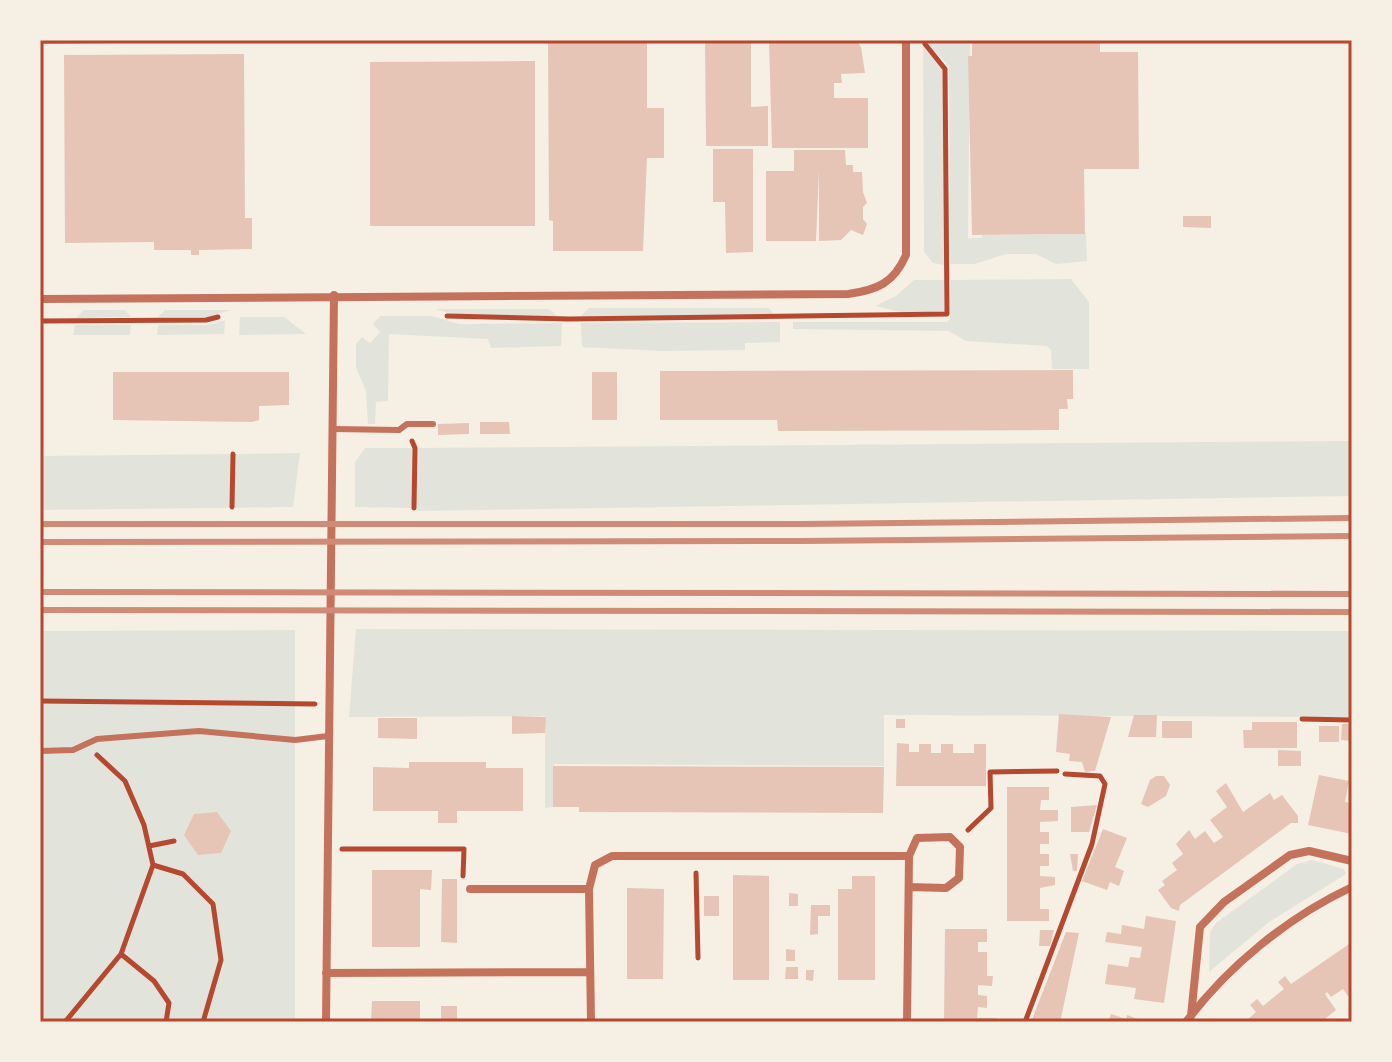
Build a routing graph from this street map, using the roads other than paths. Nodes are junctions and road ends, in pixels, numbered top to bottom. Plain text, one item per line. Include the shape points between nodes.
1 (906, 40) edge
2 (334, 295) junction
3 (40, 299) edge
4 (433, 424) dead end
5 (333, 429) junction
6 (328, 736) junction
7 (40, 751) edge
8 (909, 856) junction
9 (1352, 861) edge
10 (909, 887) junction
11 (1352, 887) edge
12 (470, 889) road end
13 (589, 889) junction
14 (590, 972) junction
15 (326, 973) junction
16 (1188, 1019) edge
17 (326, 1022) edge
18 (591, 1022) edge
19 (907, 1022) edge

1 - 2 street via 906,255 886,284 848,294
2 - 3 street
2 - 5 street
4 - 5 lane via 407,424 399,430
5 - 6 street
6 - 7 lane via 295,740 199,731 97,739 73,750
6 - 15 street
8 - 10 street
8 - 10 street via 917,838 950,837 960,847 959,878 946,888
8 - 13 street via 612,856 595,865
9 - 16 street via 1309,851 1290,855 1224,902 1200,927
10 - 19 street
11 - 16 street via 1279,931
12 - 13 street
13 - 14 street
14 - 15 street
14 - 18 street
15 - 17 street

